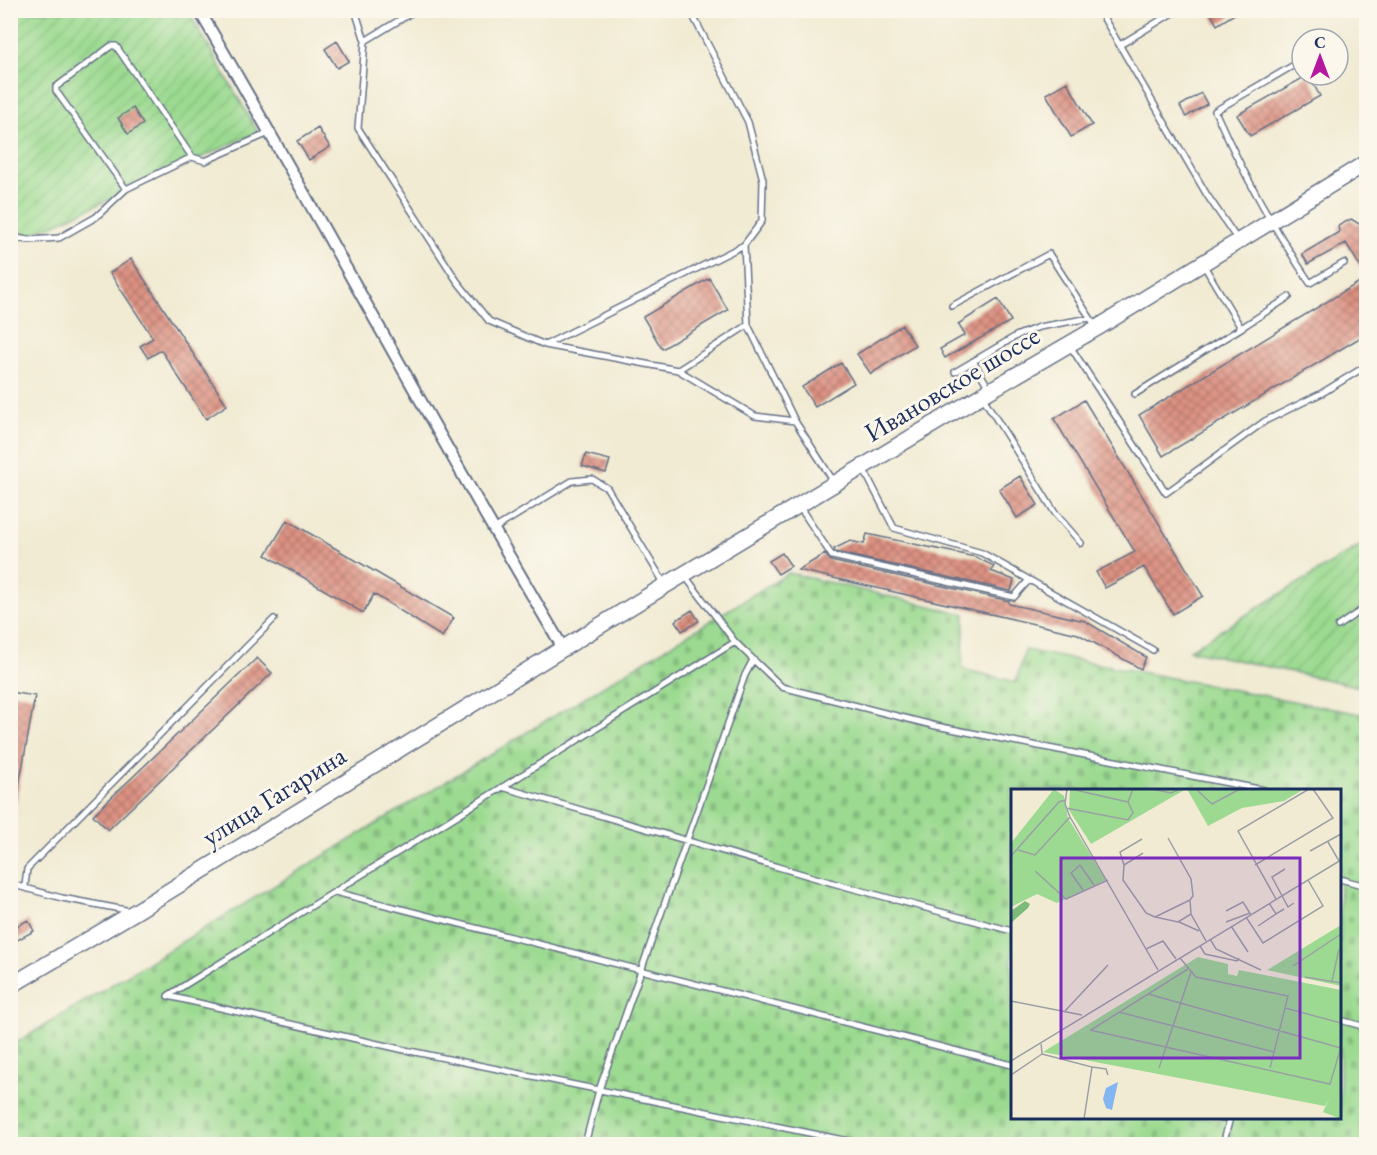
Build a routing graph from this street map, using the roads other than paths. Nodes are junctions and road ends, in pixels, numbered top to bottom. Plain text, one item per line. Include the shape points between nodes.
1 (199, 10) edge
2 (355, 10) edge
3 (416, 10) edge
4 (690, 10) edge
5 (1100, 10) edge
6 (1177, 10) edge
7 (365, 41) junction
8 (1120, 45) junction
9 (1290, 67) edge
10 (270, 132) junction
11 (192, 158) junction
12 (1366, 163) edge
13 (126, 189) junction
14 (1270, 221) junction
15 (10, 237) edge
16 (1237, 241) junction
17 (744, 245) junction
18 (1203, 262) junction
19 (1344, 263) dead end
20 (1289, 297) dead end
21 (952, 306) dead end
22 (1094, 323) junction
23 (748, 325) junction
24 (1240, 328) junction
25 (1069, 344) junction
26 (544, 345) junction
27 (973, 361) junction
28 (1366, 366) edge
29 (678, 370) junction
30 (955, 372) dead end
31 (986, 392) junction
32 (1135, 394) dead end
33 (795, 421) junction
34 (863, 467) junction
35 (835, 483) junction
36 (799, 505) junction
37 (492, 530) junction
38 (1081, 543) dead end
39 (684, 574) junction
40 (1029, 580) junction
41 (666, 585) junction
42 (1366, 607) edge
43 (274, 619) dead end
44 (1338, 626) dead end
45 (735, 642) junction
46 (563, 648) junction
47 (1152, 650) dead end
48 (753, 660) junction
49 (502, 787) junction
50 (1259, 789) edge
51 (686, 841) junction
52 (1341, 879) edge
53 (10, 884) edge
54 (25, 886) junction
55 (1366, 886) edge
56 (335, 892) junction
57 (135, 912) junction
58 (1011, 931) edge
59 (641, 970) junction
60 (10, 986) edge
61 (1341, 1020) edge
62 (1366, 1027) edge
63 (1011, 1065) edge
64 (599, 1090) junction
65 (1230, 1119) edge
66 (585, 1144) edge
67 (863, 1144) edge
68 (1223, 1144) edge

1 - 10 street
2 - 7 lane
3 - 7 lane
4 - 17 lane via 748,122 763,180 762,221
5 - 8 lane
6 - 8 lane
7 - 26 lane via 358,128 457,281 489,321
8 - 16 lane
9 - 14 lane via 1215,111
10 - 11 lane via 205,161
10 - 37 street
11 - 13 lane
11 - 13 lane via 116,46 111,46 56,87 56,92
12 - 14 street, Ивановское шоссе
13 - 15 lane via 96,217 59,238
14 - 16 street, Ивановское шоссе
14 - 19 lane via 1310,283
16 - 18 street, Ивановское шоссе
17 - 23 lane
17 - 26 lane
18 - 22 street, Ивановское шоссе
18 - 24 lane
20 - 24 lane
21 - 22 lane via 1049,254
22 - 25 street, Ивановское шоссе
22 - 27 lane via 1039,327
23 - 29 lane
23 - 33 lane
24 - 32 lane
25 - 28 lane via 1166,494 1265,421
25 - 31 street, Ивановское шоссе
26 - 29 lane
27 - 30 lane
27 - 31 lane
29 - 33 lane via 755,416
31 - 34 street, Ивановское шоссе
31 - 38 lane via 1055,513
33 - 35 lane
34 - 35 street, Ивановское шоссе
34 - 40 lane via 894,528 982,553
35 - 36 street, Ивановское шоссе
36 - 39 street, Ивановское шоссе
36 - 40 lane via 832,556 1014,597
37 - 41 lane via 572,481 592,479 607,488
37 - 46 street
39 - 41 street, Ивановское шоссе
39 - 45 lane
40 - 47 lane
41 - 46 street, Ивановское шоссе
42 - 44 lane
43 - 54 lane via 27,869
45 - 48 lane
45 - 49 lane
46 - 57 street, улица Гагарина
48 - 50 lane via 782,687 793,690 936,726
48 - 51 lane
49 - 51 lane
49 - 56 lane
51 - 58 lane
51 - 59 lane
52 - 55 lane
53 - 54 lane
54 - 57 lane via 62,898
56 - 59 lane
56 - 64 lane via 168,996
57 - 60 street, улица Гагарина
59 - 63 lane
59 - 64 lane
61 - 62 lane
64 - 66 lane
64 - 67 lane
65 - 68 lane

